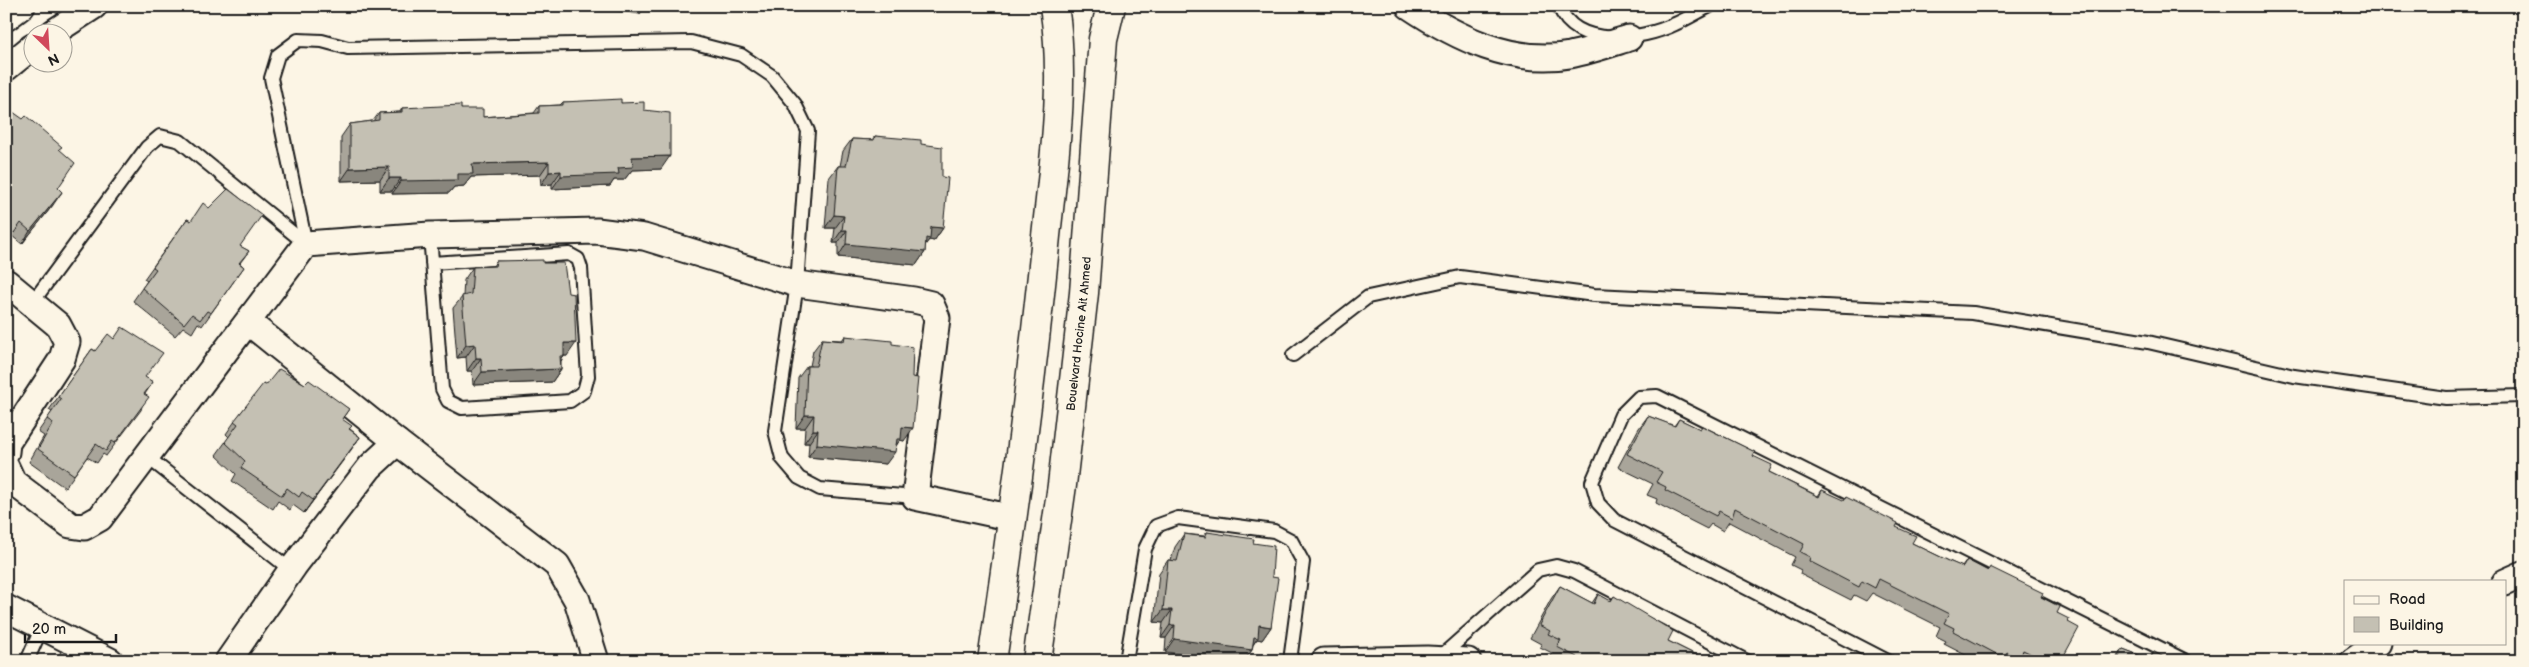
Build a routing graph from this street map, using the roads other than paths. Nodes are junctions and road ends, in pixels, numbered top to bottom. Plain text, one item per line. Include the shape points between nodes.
1 (22, 6) edge
2 (94, 6) edge
3 (1054, 6) edge
4 (1111, 6) edge
5 (1409, 6) edge
6 (1559, 6) edge
7 (1710, 6) edge
8 (6, 18) edge
9 (69, 22) edge
10 (1629, 38) junction
11 (22, 55) edge
12 (6, 68) edge
13 (430, 235) junction
14 (306, 244) junction
15 (432, 263) junction
16 (6, 282) edge
17 (797, 284) junction
18 (32, 303) junction
19 (248, 322) junction
20 (1293, 355) dead end
21 (2523, 396) edge
22 (397, 442) junction
23 (6, 452) edge
24 (146, 456) junction
25 (6, 467) edge
26 (915, 497) junction
27 (1014, 518) junction
28 (291, 570) junction
29 (2523, 574) edge
30 (2506, 582) edge
31 (6, 608) edge
32 (42, 628) junction
33 (2377, 644) edge
34 (1438, 659) junction
35 (28, 661) edge
36 (110, 661) edge
37 (228, 661) edge
38 (596, 661) edge
39 (992, 661) edge
40 (1036, 661) edge
41 (1126, 661) edge
42 (1290, 661) edge
43 (1324, 661) edge
44 (1468, 661) edge
45 (1747, 661) edge
46 (1888, 661) edge
47 (2186, 661) edge
48 (2353, 661) edge

1 - 8 street
2 - 9 street
3 - 27 main road via 1060,56 1053,170
4 - 40 main road, Bouelvard Hocine Ait Ahmed via 1103,40 1084,292 1064,466
5 - 10 street via 1476,45 1533,58 1571,55
6 - 10 lane via 1577,30 1598,36
7 - 10 lane via 1674,25
11 - 12 street
13 - 14 street
13 - 15 lane
13 - 17 street via 597,231 644,238
14 - 17 lane via 271,78 278,55 298,40 322,41 348,48 691,42 741,55 772,76 795,104 808,131
14 - 18 lane via 180,141 160,136 147,148
14 - 19 street
15 - 15 lane via 442,389 448,401 462,408 570,401 584,391 588,376 578,259 569,254
16 - 18 street
17 - 26 lane via 775,431 782,458 799,478 820,489
17 - 26 street via 931,304 937,318
18 - 23 street via 58,325 67,342 62,359 7,443
19 - 22 street
19 - 24 street
20 - 21 lane via 1368,296 1460,277 1594,295 1973,313 2148,342 2294,376 2446,398
22 - 28 street via 370,468
22 - 38 street via 557,565 577,600
24 - 25 street via 100,518 84,526 70,525 13,482
24 - 28 lane
26 - 27 street
27 - 39 main road
28 - 37 street
29 - 30 street
31 - 32 street
32 - 35 lane
32 - 36 street
33 - 48 street
34 - 43 street
34 - 44 street
34 - 45 lane via 1538,570 1556,566 1574,571
41 - 42 lane via 1145,549 1156,526 1178,518 1274,531 1291,540 1303,562
46 - 47 lane via 1614,520 1598,503 1592,482 1621,415 1639,397 1657,396

